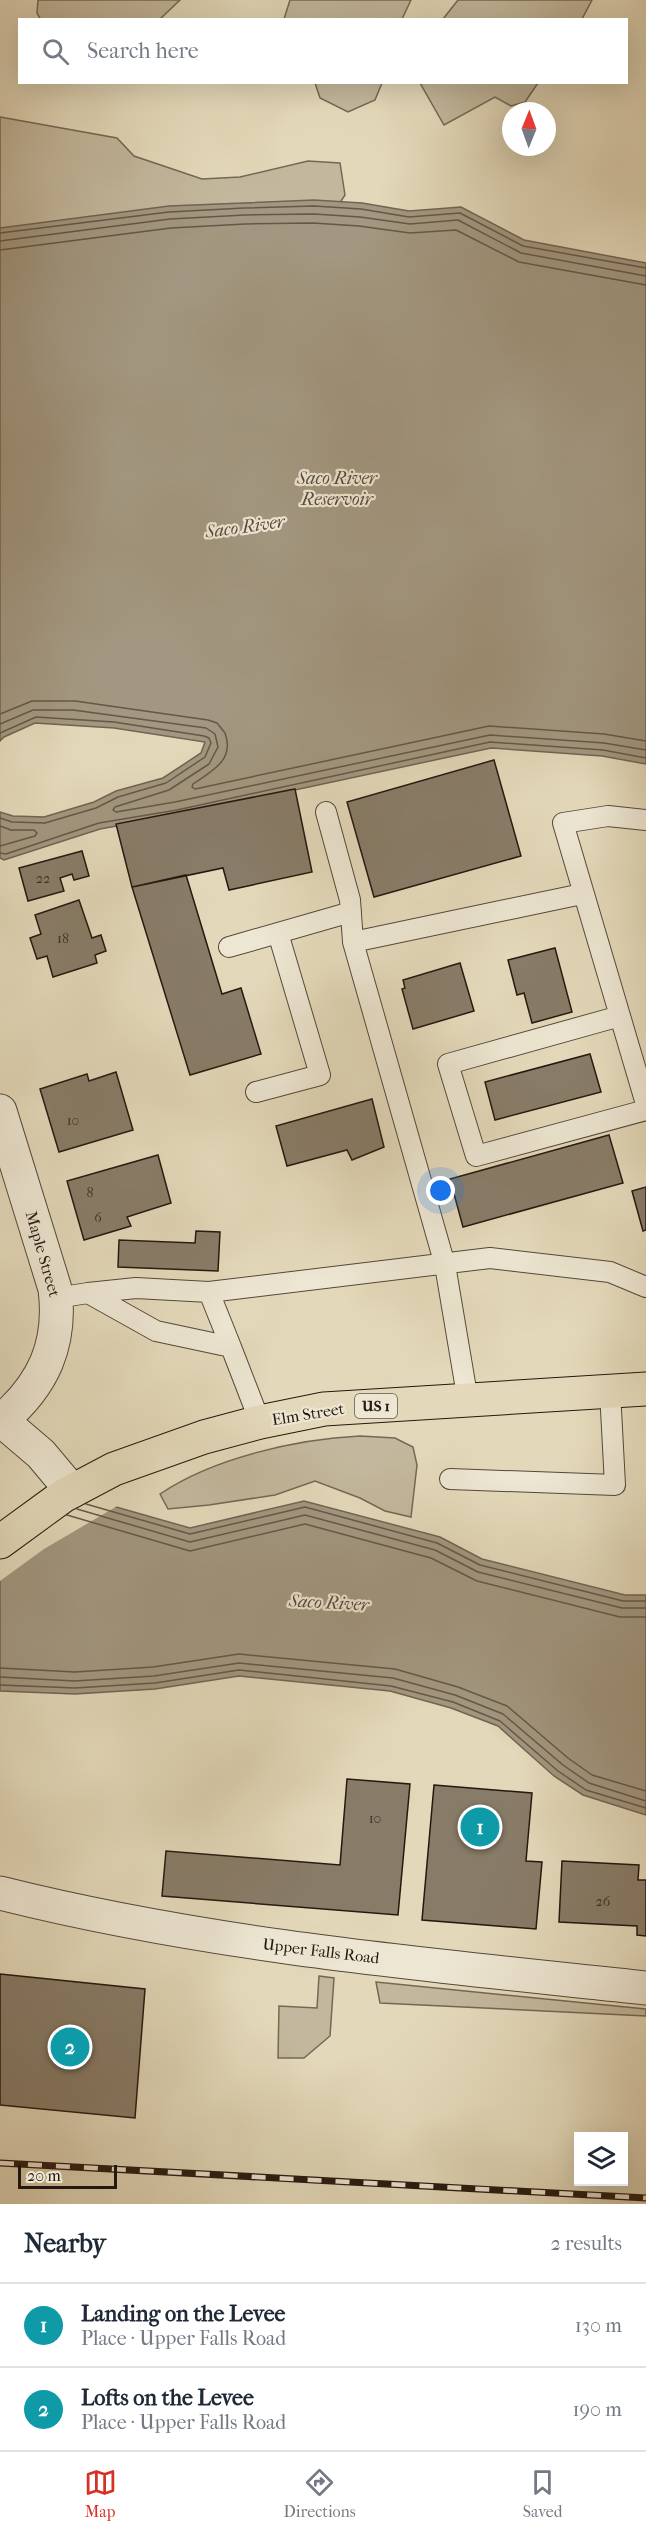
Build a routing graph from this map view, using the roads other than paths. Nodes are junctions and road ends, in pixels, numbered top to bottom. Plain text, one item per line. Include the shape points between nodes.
1 (326, 813) dead end
2 (646, 820) edge
3 (582, 894) junction
4 (351, 912) junction
5 (278, 933) junction
6 (353, 942) junction
7 (229, 947) dead end
8 (620, 1016) junction
9 (256, 1092) dead end
10 (646, 1104) edge
11 (646, 1110) edge
12 (0, 1111) edge
13 (445, 1265) junction
14 (646, 1287) edge
15 (209, 1292) junction
16 (72, 1295) junction
17 (231, 1347) junction
18 (646, 1389) edge
19 (610, 1391) junction
20 (468, 1401) junction
21 (1, 1419) edge
22 (260, 1422) junction
23 (450, 1479) dead end
24 (72, 1491) junction
25 (0, 1542) edge
26 (0, 1893) edge
27 (646, 1988) edge

1 - 4 lane
2 - 3 lane via 608,816 563,823
3 - 6 lane
3 - 8 lane
4 - 5 lane
4 - 6 lane
5 - 7 lane
5 - 9 lane via 320,1075
6 - 13 lane
8 - 10 lane
8 - 11 lane via 448,1064 476,1156
12 - 16 street, Maple Street
13 - 14 lane via 490,1258 610,1272
13 - 15 lane
13 - 20 lane
15 - 16 lane via 136,1288
15 - 17 lane
16 - 17 lane via 156,1331
16 - 21 street, Maple Street via 43,1371 23,1402
17 - 22 lane
18 - 19 main road, Elm Street / US 1
19 - 20 main road, Elm Street / US 1
19 - 23 lane via 615,1485
20 - 22 main road, Elm Street / US 1 via 324,1408
21 - 24 street via 41,1454
22 - 24 main road, Elm Street / US 1 via 114,1469
24 - 25 main road, Elm Street / US 1
26 - 27 street, Upper Falls Road via 205,1936

